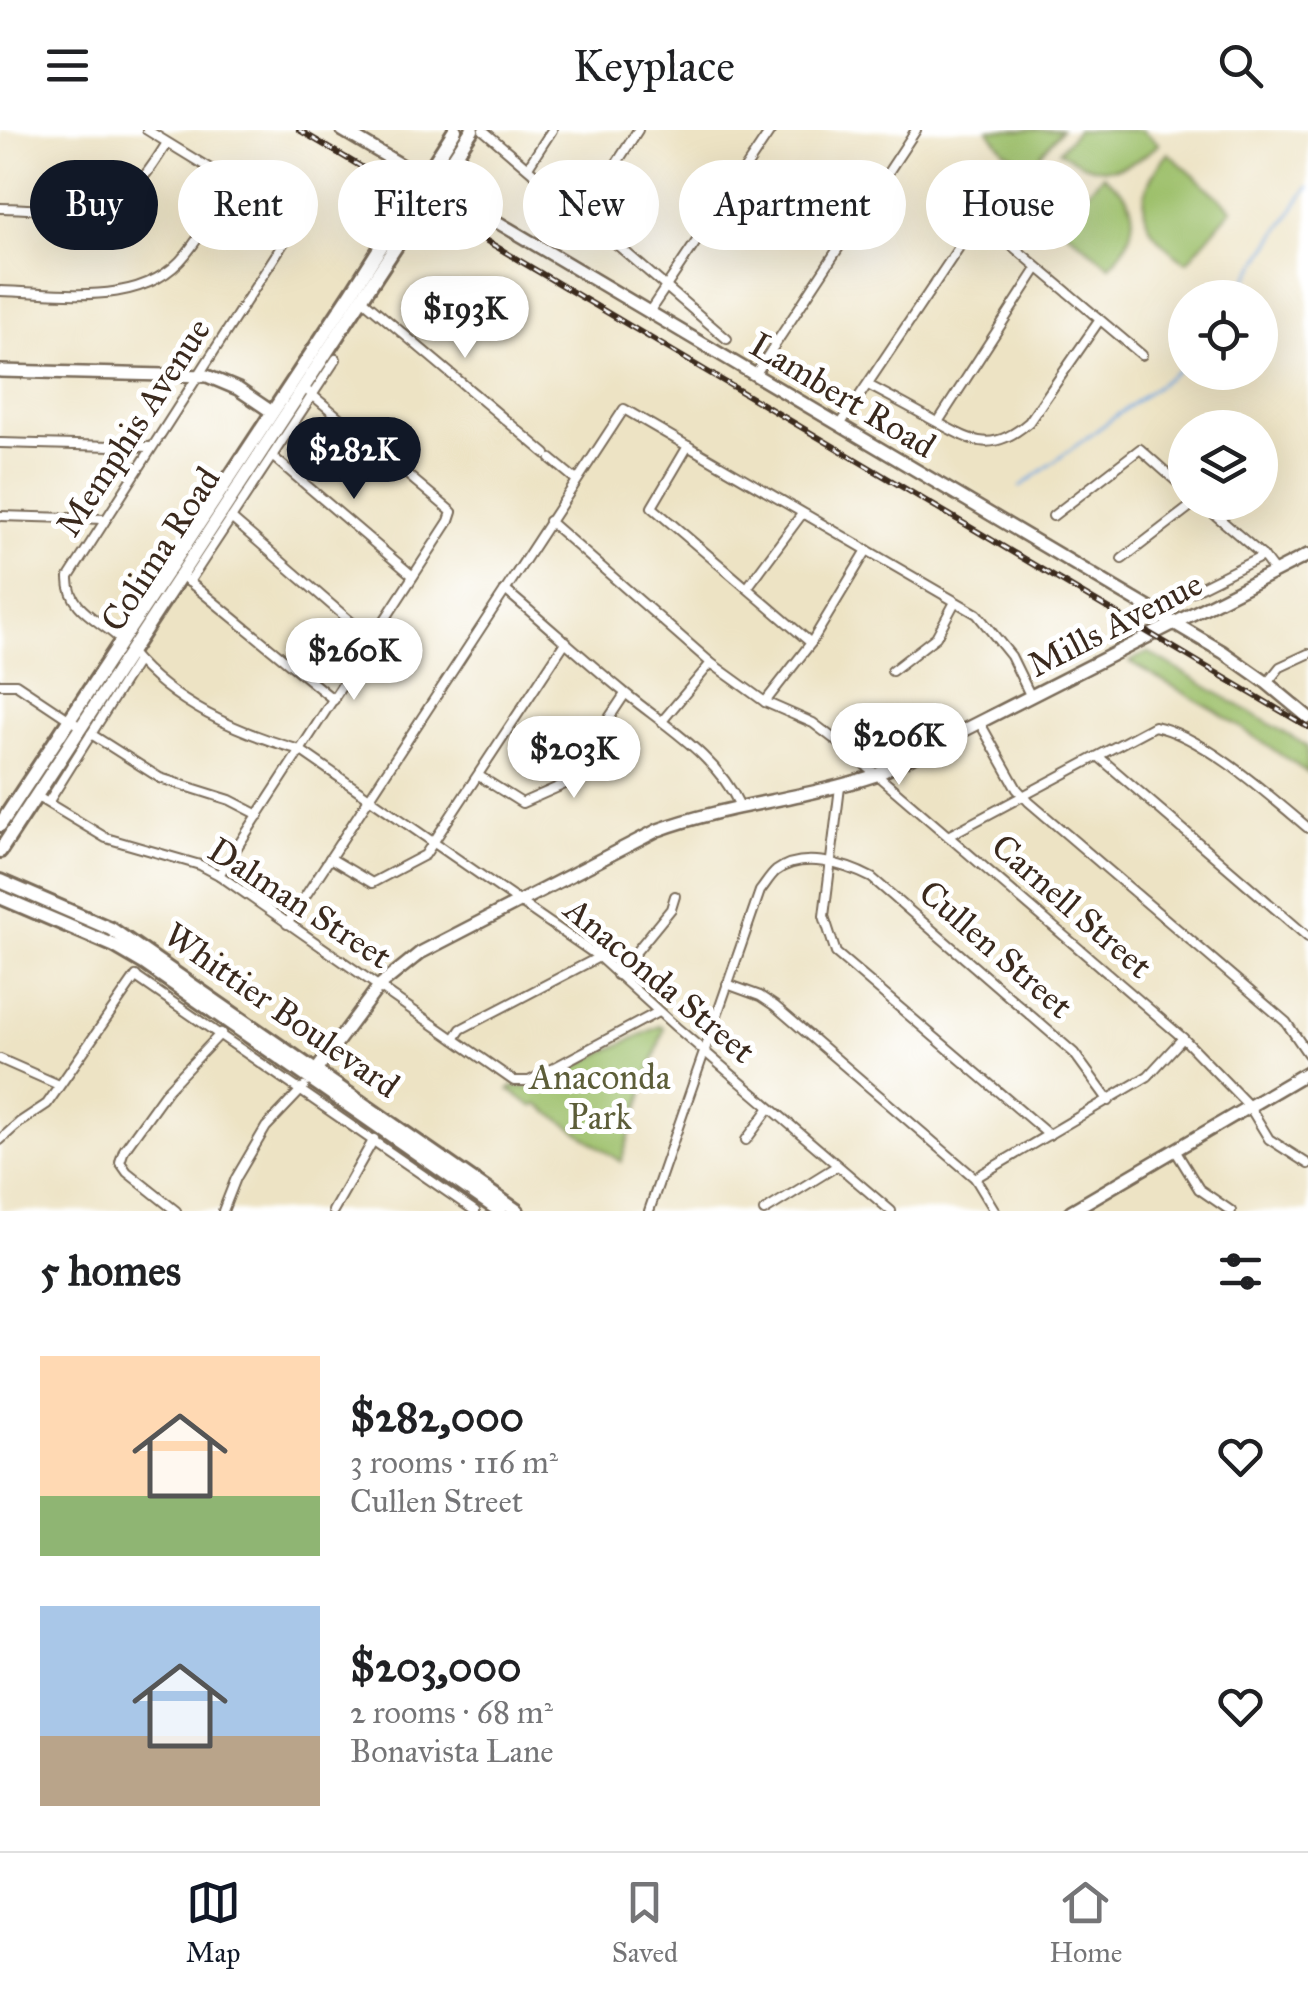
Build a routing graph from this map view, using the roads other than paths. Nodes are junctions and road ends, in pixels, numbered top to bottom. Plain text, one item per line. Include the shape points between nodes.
1 (147, 130) edge
2 (342, 130) edge
3 (455, 130) edge
4 (472, 130) edge
5 (482, 130) edge
6 (552, 130) edge
7 (638, 130) edge
8 (770, 130) edge
9 (916, 130) edge
10 (167, 142) junction
11 (197, 160) edge
12 (392, 160) edge
13 (434, 160) edge
14 (452, 160) edge
15 (533, 160) edge
16 (619, 160) edge
17 (523, 163) edge
18 (0, 208) edge
19 (503, 225) edge
20 (189, 250) edge
21 (279, 250) edge
22 (381, 250) edge
23 (388, 250) edge
24 (624, 250) edge
25 (957, 250) edge
26 (1015, 250) edge
27 (1037, 269) junction
28 (667, 288) junction
29 (0, 291) edge
30 (356, 295) junction
31 (649, 312) junction
32 (1099, 321) junction
33 (727, 339) dead end
34 (1142, 355) dead end
35 (336, 360) dead end
36 (0, 371) edge
37 (200, 375) junction
38 (755, 375) junction
39 (868, 385) junction
40 (303, 388) junction
41 (277, 415) junction
42 (938, 422) junction
43 (840, 425) junction
44 (0, 443) edge
45 (688, 446) junction
46 (150, 447) junction
47 (272, 456) junction
48 (1168, 474) edge
49 (576, 479) junction
50 (802, 514) junction
51 (0, 516) edge
52 (1054, 516) dead end
53 (231, 518) junction
54 (105, 519) junction
55 (1174, 520) edge
56 (1220, 520) edge
57 (549, 521) junction
58 (867, 550) junction
59 (1308, 555) edge
60 (1263, 556) junction
61 (1122, 559) dead end
62 (1275, 572) junction
63 (180, 575) junction
64 (413, 576) junction
65 (747, 588) junction
66 (504, 590) junction
67 (1189, 593) dead end
68 (955, 602) junction
69 (1176, 624) junction
70 (372, 640) junction
71 (566, 641) junction
72 (812, 642) junction
73 (129, 651) junction
74 (1308, 654) edge
75 (711, 663) junction
76 (892, 671) dead end
77 (1268, 682) junction
78 (0, 684) edge
79 (625, 694) junction
80 (1032, 698) junction
81 (334, 700) junction
82 (764, 702) junction
83 (1308, 717) edge
84 (663, 720) junction
85 (981, 724) junction
86 (80, 727) junction
87 (300, 750) junction
88 (1100, 757) junction
89 (876, 775) junction
90 (479, 776) junction
91 (840, 787) junction
92 (1023, 794) junction
93 (42, 798) junction
94 (369, 798) junction
95 (740, 806) junction
96 (259, 816) junction
97 (0, 825) edge
98 (1308, 828) edge
99 (948, 836) junction
100 (435, 841) junction
101 (0, 851) edge
102 (330, 858) junction
103 (830, 863) junction
104 (218, 875) junction
105 (0, 881) edge
106 (675, 896) dead end
107 (0, 897) edge
108 (518, 902) junction
109 (287, 924) junction
110 (1308, 938) edge
111 (599, 957) junction
112 (147, 959) junction
113 (617, 975) junction
114 (136, 977) junction
115 (727, 984) junction
116 (379, 986) junction
117 (658, 1012) junction
118 (221, 1033) junction
119 (1183, 1038) junction
120 (454, 1039) junction
121 (703, 1051) junction
122 (1308, 1054) edge
123 (0, 1059) edge
124 (1308, 1072) edge
125 (309, 1080) junction
126 (59, 1084) junction
127 (1108, 1101) junction
128 (1250, 1106) junction
129 (770, 1109) junction
130 (1049, 1135) junction
131 (0, 1140) edge
132 (374, 1140) junction
133 (746, 1140) dead end
134 (1176, 1150) junction
135 (1308, 1164) edge
136 (837, 1166) junction
137 (975, 1178) junction
138 (1092, 1200) junction
139 (497, 1207) edge
140 (176, 1211) edge
141 (223, 1211) edge
142 (333, 1211) edge
143 (475, 1211) edge
144 (518, 1211) edge
145 (649, 1211) edge
146 (764, 1211) edge
147 (892, 1211) edge
148 (996, 1211) edge
149 (1072, 1211) edge
150 (1100, 1211) edge
151 (1232, 1211) edge

1 - 10 street
2 - 12 street, Lambert Road
3 - 13 main road, Colima Road
4 - 14 main road, Colima Road
5 - 17 street
6 - 15 street
7 - 16 street
8 - 28 street
9 - 38 street
10 - 11 street
10 - 18 street via 135,187 111,202 78,209
19 - 31 street, Lambert Road
20 - 29 street via 146,285 108,294
21 - 37 street, Memphis Avenue
22 - 30 main road, Colima Road
23 - 30 main road, Colima Road
24 - 28 street
25 - 39 street
26 - 27 street
27 - 32 street
27 - 42 street
28 - 31 street
28 - 33 street
30 - 40 main road, Colima Road
30 - 49 street
31 - 38 street, Lambert Road
32 - 34 street
32 - 42 street via 1014,436 982,443
35 - 40 street
36 - 37 street
37 - 41 street
37 - 46 street, Memphis Avenue
38 - 43 street, Lambert Road
39 - 42 street
39 - 43 street
40 - 41 main road, Colima Road
40 - 47 street
40 - 64 street via 452,512
41 - 63 main road, Colima Road
41 - 63 main road, Colima Road
43 - 69 street, Lambert Road
44 - 46 street
45 - 49 street via 624,409
45 - 50 street
45 - 65 street via 652,507
46 - 54 street, Memphis Avenue
47 - 53 street
47 - 64 street
48 - 52 street via 1140,449
49 - 57 street
50 - 58 street
50 - 65 street
51 - 54 street
53 - 63 street
53 - 70 street
54 - 73 street, Memphis Avenue via 69,577 69,588 82,612
55 - 61 street
56 - 60 street
57 - 66 street
57 - 75 street, Carnell Street
58 - 68 street
58 - 72 street
59 - 62 street, Mills Avenue
60 - 62 street
60 - 67 street
62 - 69 street, Mills Avenue
63 - 73 main road, Colima Road
63 - 81 street
64 - 70 street
65 - 72 street
66 - 71 street
66 - 94 street
68 - 76 street via 936,637
68 - 80 street via 993,630
69 - 77 street, Lambert Road
69 - 80 street, Mills Avenue
70 - 81 street
71 - 79 street
71 - 90 street
72 - 82 street
73 - 86 main road, Colima Road
73 - 87 street, Anaconda Street via 190,707
74 - 77 street via 1280,667
75 - 82 street, Carnell Street
75 - 84 street
77 - 83 street, Lambert Road
78 - 86 street via 16,684
79 - 84 street
79 - 90 street via 564,784 522,802
80 - 85 street, Mills Avenue
81 - 87 street
82 - 89 street, Carnell Street via 813,723
84 - 95 street via 730,784
85 - 89 street, Mills Avenue
85 - 92 street
86 - 93 main road, Colima Road
86 - 96 street via 160,778
86 - 97 main road, Colima Road
87 - 94 street, Anaconda Street
87 - 96 street
88 - 92 street
88 - 98 street via 1154,726 1172,729
88 - 110 street
89 - 91 street, Mills Avenue
89 - 99 street, Carnell Street
90 - 100 street
91 - 95 street, Mills Avenue
91 - 103 street
92 - 99 street
92 - 122 street via 1286,1022
93 - 101 main road, Colima Road
93 - 104 street, Dalman Street via 106,838
94 - 100 street, Anaconda Street
94 - 102 street
95 - 108 street, Mills Avenue via 658,830
96 - 104 street
99 - 119 street, Carnell Street
100 - 102 street via 425,855 372,883
100 - 108 street, Anaconda Street
102 - 109 street
103 - 115 street via 796,862 776,872 760,891
103 - 127 street, Cullen Street via 886,890 1074,1053
103 - 130 street via 824,916 836,952
104 - 109 street, Dalman Street
105 - 112 main road, Whittier Boulevard via 111,929
106 - 113 street
107 - 112 main road, Whittier Boulevard
108 - 111 street, Anaconda Street
108 - 116 street, Mills Avenue via 420,953
109 - 116 street, Dalman Street
111 - 113 street, Anaconda Street
111 - 120 street via 461,1029
112 - 114 street
112 - 125 main road, Whittier Boulevard
113 - 117 street, Anaconda Street
114 - 118 street, Whittier Boulevard
114 - 126 street
115 - 121 street
115 - 137 street via 775,1006
116 - 120 street, Dalman Street
116 - 125 street, Mills Avenue
117 - 120 street, Dalman Street via 522,1082
117 - 121 street, Anaconda Street
118 - 125 street, Whittier Boulevard
118 - 140 street via 168,1089 120,1162
119 - 127 street via 1148,1076
119 - 128 street, Carnell Street
121 - 129 street, Anaconda Street
121 - 145 street
123 - 126 street
124 - 128 street
125 - 132 street, Whittier Boulevard
125 - 139 main road, Whittier Boulevard
125 - 141 street, Mills Avenue via 266,1127
126 - 131 street via 47,1104
127 - 130 street
128 - 134 street
128 - 135 street, Carnell Street via 1269,1139
129 - 133 street
129 - 136 street, Anaconda Street
130 - 137 street
132 - 142 street
132 - 143 street, Whittier Boulevard
134 - 138 street
134 - 151 street via 1199,1189
136 - 146 street
136 - 147 street, Anaconda Street
137 - 148 street
138 - 149 street
138 - 150 street
139 - 144 main road, Whittier Boulevard

